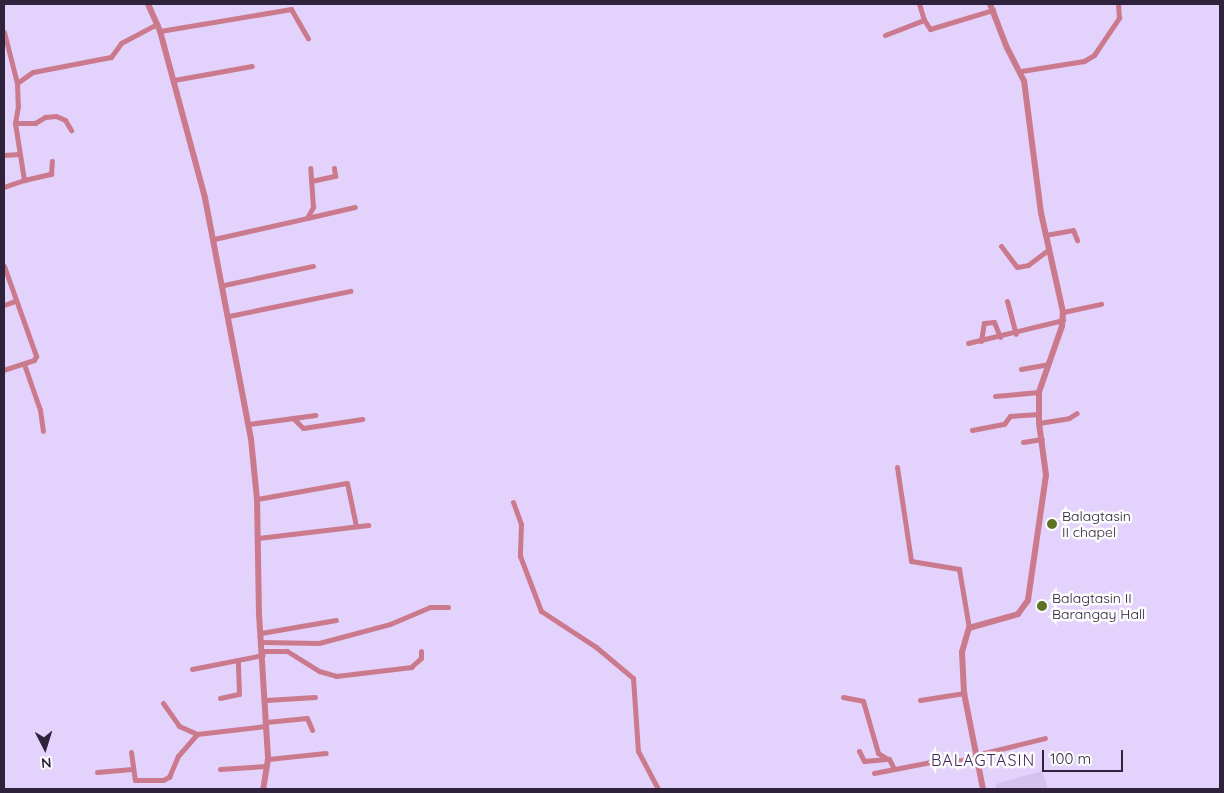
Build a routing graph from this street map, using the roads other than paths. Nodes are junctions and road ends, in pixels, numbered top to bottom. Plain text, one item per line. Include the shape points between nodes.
1 (148, 4) edge
2 (919, 4) edge
3 (1118, 4) edge
4 (991, 7) edge
5 (924, 20) junction
6 (158, 28) junction
7 (4, 32) edge
8 (885, 35) dead end
9 (308, 39) dead end
10 (252, 66) dead end
11 (1021, 70) junction
12 (174, 80) junction
13 (17, 83) junction
14 (15, 123) junction
15 (71, 130) dead end
16 (19, 154) junction
17 (4, 155) edge
18 (52, 161) dead end
19 (310, 168) dead end
20 (334, 168) dead end
21 (24, 180) junction
22 (311, 181) junction
23 (4, 187) edge
24 (355, 207) dead end
25 (306, 218) junction
26 (1044, 235) junction
27 (214, 239) junction
28 (1077, 240) dead end
29 (1001, 246) dead end
30 (1048, 250) junction
31 (4, 266) edge
32 (313, 266) dead end
33 (224, 285) junction
34 (350, 292) dead end
35 (1007, 301) dead end
36 (15, 302) junction
37 (1101, 304) dead end
38 (4, 305) edge
39 (1063, 312) junction
40 (229, 316) junction
41 (1063, 320) junction
42 (1016, 334) junction
43 (1000, 337) junction
44 (982, 341) junction
45 (968, 343) dead end
46 (24, 364) junction
47 (1048, 364) junction
48 (1021, 369) dead end
49 (4, 370) edge
50 (1039, 392) junction
51 (995, 396) dead end
52 (1078, 413) dead end
53 (1039, 414) junction
54 (315, 415) dead end
55 (293, 418) junction
56 (362, 419) dead end
57 (1039, 423) junction
58 (249, 424) junction
59 (972, 430) dead end
60 (44, 431) dead end
61 (1042, 439) junction
62 (1023, 442) dead end
63 (897, 467) dead end
64 (257, 499) junction
65 (513, 502) dead end
66 (368, 525) dead end
67 (356, 526) junction
68 (258, 538) junction
69 (448, 607) dead end
70 (336, 620) dead end
71 (969, 628) junction
72 (261, 633) junction
73 (262, 642) junction
74 (421, 651) dead end
75 (263, 653) junction
76 (238, 660) junction
77 (192, 669) dead end
78 (964, 692) junction
79 (315, 696) dead end
80 (843, 697) dead end
81 (220, 698) dead end
82 (266, 700) junction
83 (920, 700) dead end
84 (163, 703) dead end
85 (266, 724) junction
86 (312, 730) dead end
87 (197, 734) junction
88 (1045, 738) dead end
89 (859, 751) dead end
90 (131, 752) dead end
91 (326, 753) dead end
92 (976, 756) junction
93 (886, 758) junction
94 (267, 762) junction
95 (132, 769) junction
96 (220, 769) dead end
97 (894, 769) junction
98 (97, 772) dead end
99 (874, 773) dead end
100 (263, 789) edge
101 (658, 789) edge
102 (983, 789) edge

1 - 6 street
2 - 5 street
3 - 11 street via 1119,18 1094,55 1084,60
4 - 5 street via 930,29
4 - 11 street via 1007,48
5 - 8 street
6 - 9 street via 291,9
6 - 12 street
6 - 13 street via 121,44 111,57 33,72
7 - 13 street
10 - 12 street
11 - 26 street via 1027,94
12 - 27 street
13 - 14 street
14 - 15 street via 34,123 56,116 64,120
14 - 16 street
16 - 17 street
16 - 21 street
18 - 21 street via 51,174
19 - 22 street
20 - 22 street via 335,176
21 - 23 street
22 - 25 street via 313,207
24 - 25 street
25 - 27 street
26 - 28 street via 1073,230
26 - 30 street
27 - 33 street
29 - 30 street via 1017,267 1028,265
30 - 39 street
31 - 36 street
32 - 33 street
33 - 40 street
34 - 40 street
35 - 42 street
36 - 38 street
36 - 46 street via 36,356
37 - 39 street
39 - 41 street
40 - 58 street
41 - 42 street
41 - 47 street
42 - 43 street
43 - 44 street
43 - 44 street via 994,322 984,323
44 - 45 street
46 - 49 street
46 - 60 street
47 - 48 street
47 - 50 street
50 - 51 street
50 - 53 street
52 - 57 street via 1069,418
53 - 57 street
53 - 59 street via 1010,416 1004,424
54 - 55 street
55 - 56 street via 303,428
55 - 58 street
57 - 61 street
58 - 64 street
61 - 62 street
61 - 71 street via 1045,483 1028,600 1018,614
63 - 71 street via 911,561 959,569
64 - 67 street via 347,483
64 - 68 street
65 - 101 street via 521,524 520,556 541,611 596,647 632,678 638,751
66 - 67 street
67 - 68 street
68 - 72 street
69 - 73 street via 435,606 390,624 319,642
70 - 72 street
71 - 78 street via 962,652
72 - 73 street
73 - 75 street
74 - 75 street via 420,658 411,667 336,676 319,671 287,651
75 - 76 street
75 - 82 street
76 - 77 street
76 - 81 street via 239,694
78 - 83 street
78 - 92 street
79 - 82 street
80 - 93 street via 863,701 878,753
82 - 85 street
84 - 87 street via 179,726
85 - 86 street via 306,718
85 - 87 street
85 - 94 street
87 - 95 street via 178,756 167,779 135,780
88 - 92 street
89 - 93 street via 864,762
90 - 95 street
91 - 94 street
92 - 97 street
92 - 102 street
93 - 97 street via 891,760
94 - 96 street
94 - 100 street
95 - 98 street
97 - 99 street

